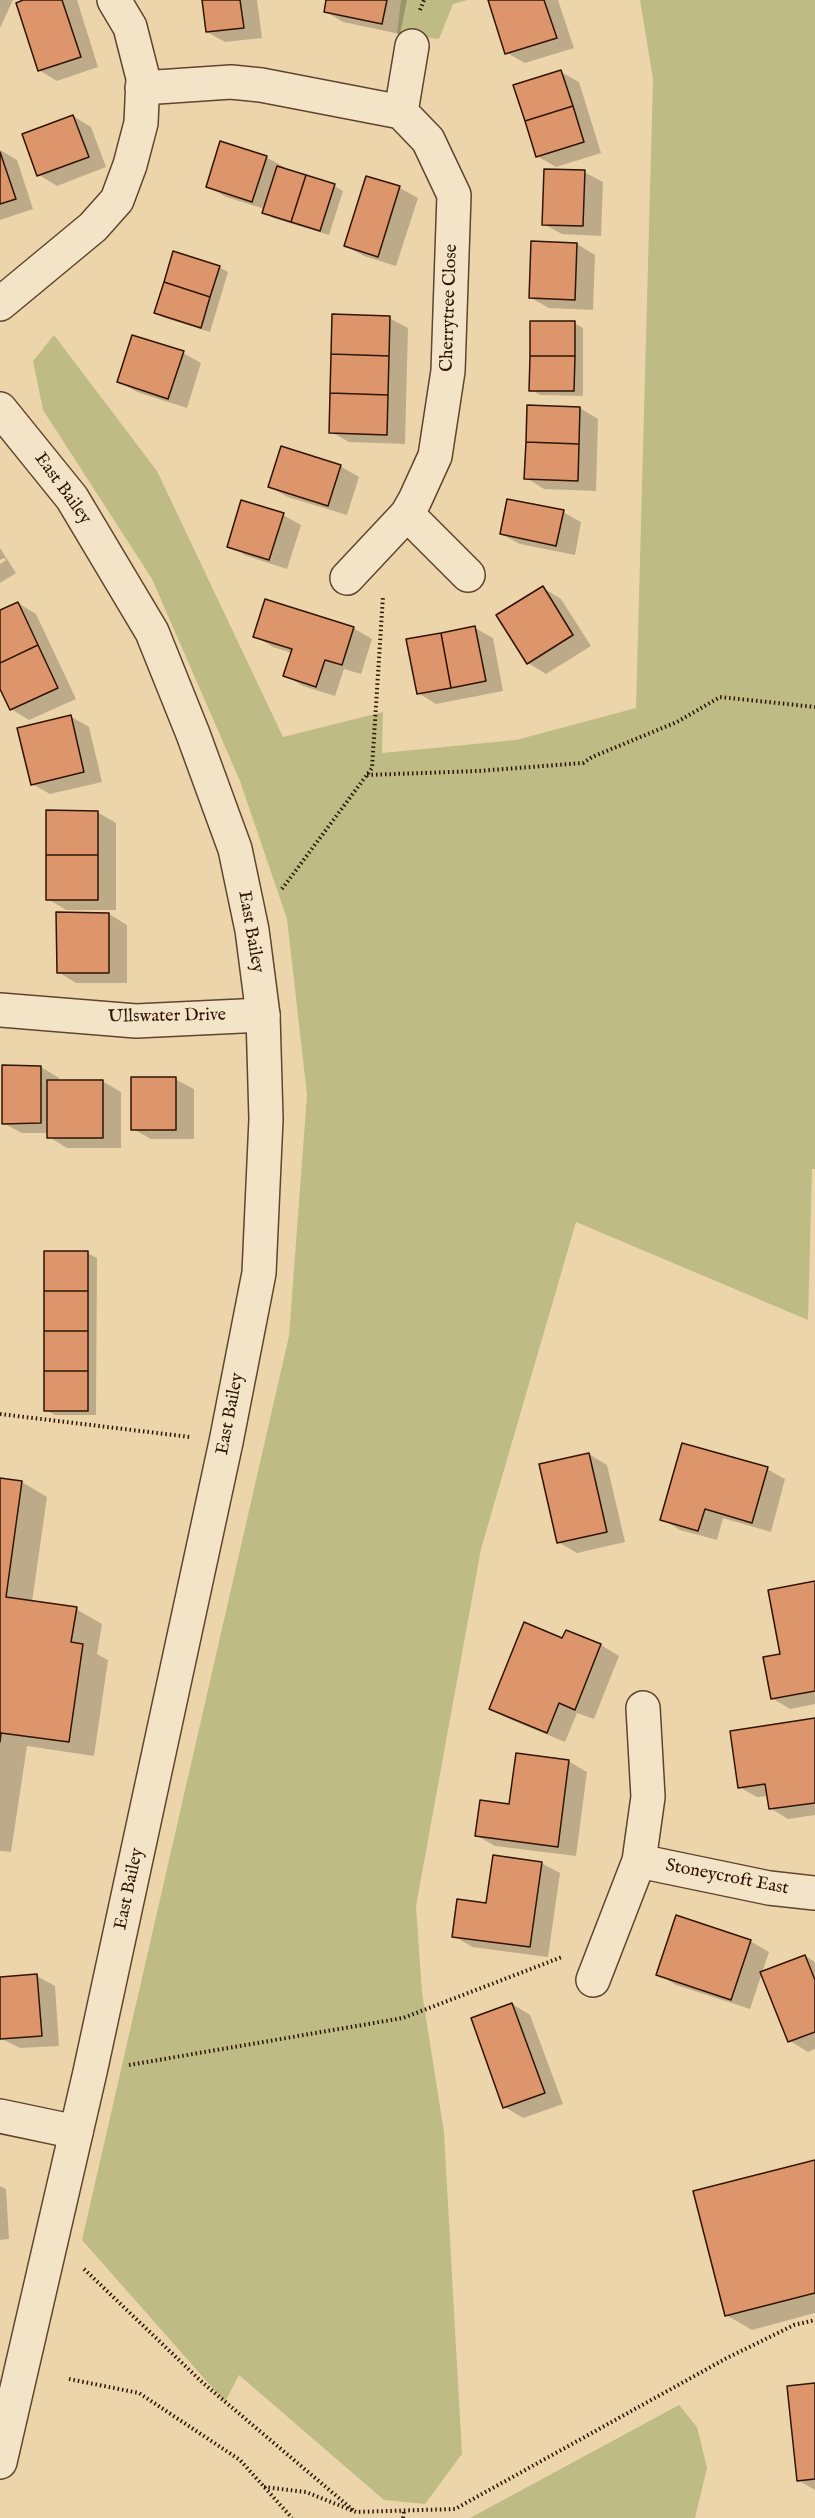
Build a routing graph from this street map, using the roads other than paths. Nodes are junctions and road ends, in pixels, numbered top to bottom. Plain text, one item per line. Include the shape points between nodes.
1 (114, 0) edge
2 (412, 46) dead end
3 (142, 88) junction
4 (401, 112) junction
5 (0, 304) edge
6 (0, 409) edge
7 (406, 514) junction
8 (468, 575) dead end
9 (347, 578) dead end
10 (0, 1010) edge
11 (263, 1015) junction
12 (643, 1708) dead end
13 (639, 1861) junction
14 (815, 1893) edge
15 (593, 1980) dead end
16 (0, 2116) edge
17 (76, 2132) junction
18 (0, 2462) edge

1 - 3 street via 130,27
2 - 4 street
3 - 4 street via 231,82
3 - 5 street via 141,123 117,200 93,227
4 - 7 street, Cherrytree Close via 428,140 454,195 448,371 435,456
6 - 11 street, East Bailey via 72,498 152,632 235,849 252,930
7 - 8 street
7 - 9 street, Cherrytree Close
10 - 11 street, Ullswater Drive via 136,1021
11 - 17 street, East Bailey via 266,1119 259,1273
12 - 13 street via 648,1797
13 - 14 street, Stoneycroft East via 769,1888
13 - 15 street
16 - 17 street
17 - 18 street, East Bailey

